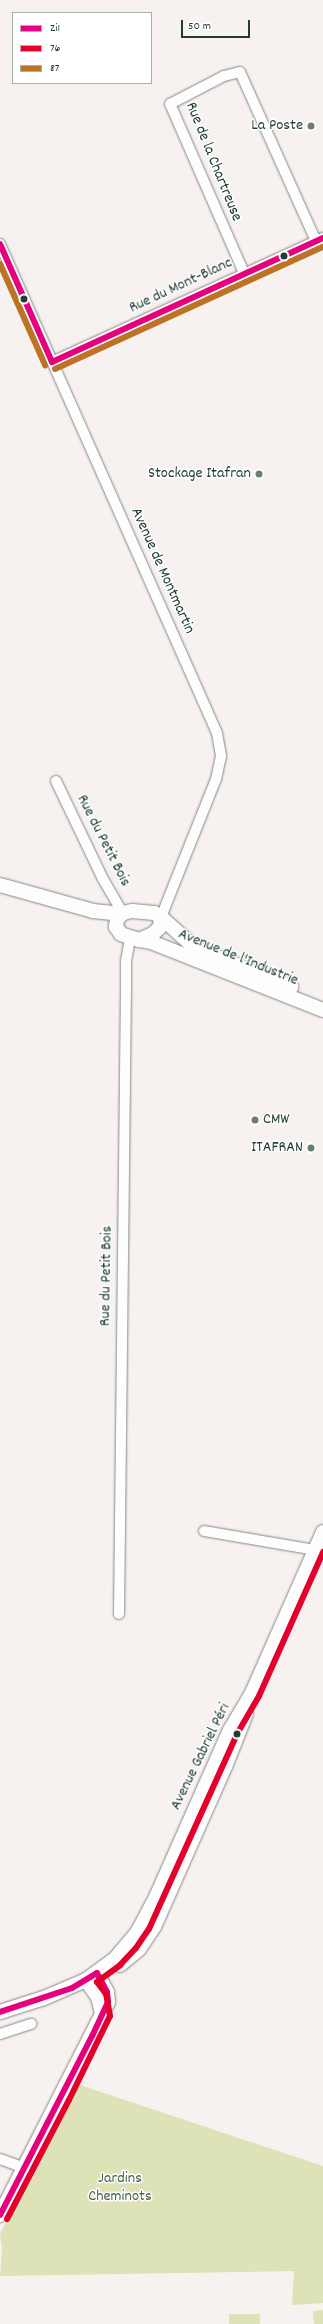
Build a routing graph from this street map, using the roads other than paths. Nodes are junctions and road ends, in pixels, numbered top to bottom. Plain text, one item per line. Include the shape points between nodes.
1 (320, 240) edge
2 (0, 244) edge
3 (244, 273) junction
4 (52, 362) junction
5 (56, 782) dead end
6 (0, 885) edge
7 (93, 911) junction
8 (122, 913) junction
9 (162, 917) junction
10 (116, 927) junction
11 (135, 939) junction
12 (323, 1000) edge
13 (323, 1010) edge
14 (204, 1531) dead end
15 (323, 1532) edge
16 (315, 1550) junction
17 (119, 1614) dead end
18 (94, 1980) junction
19 (0, 2012) edge
20 (0, 2022) edge
21 (31, 2024) dead end
22 (0, 2034) edge
23 (0, 2158) edge
24 (25, 2168) junction
25 (0, 2215) edge

1 - 3 street, Rue du Mont-Blanc
1 - 3 street, Rue de la Chartreuse via 240,72 224,76 170,104
2 - 4 street, Avenue de Montmartin
3 - 4 street, Rue du Mont-Blanc
4 - 9 street, Avenue de Montmartin via 217,733 221,756 216,779
5 - 8 street, Rue du Petit Bois
6 - 7 street
7 - 8 street
7 - 10 street
8 - 9 street via 143,911
8 - 10 street via 117,919
9 - 11 street via 160,927 153,934
9 - 12 street, Avenue de l'Industrie via 195,948
10 - 11 street via 121,934
11 - 13 street, Avenue de l'Industrie via 151,942
11 - 17 street, Rue du Petit Bois via 126,988
14 - 16 street
15 - 16 street, Avenue Gabriel Péri
16 - 18 street, Avenue Gabriel Péri via 252,1693 230,1730 191,1830 138,1931
18 - 19 street
18 - 20 street via 76,1997
18 - 24 street via 107,1992 108,2002
21 - 22 street
23 - 24 street
24 - 25 street

